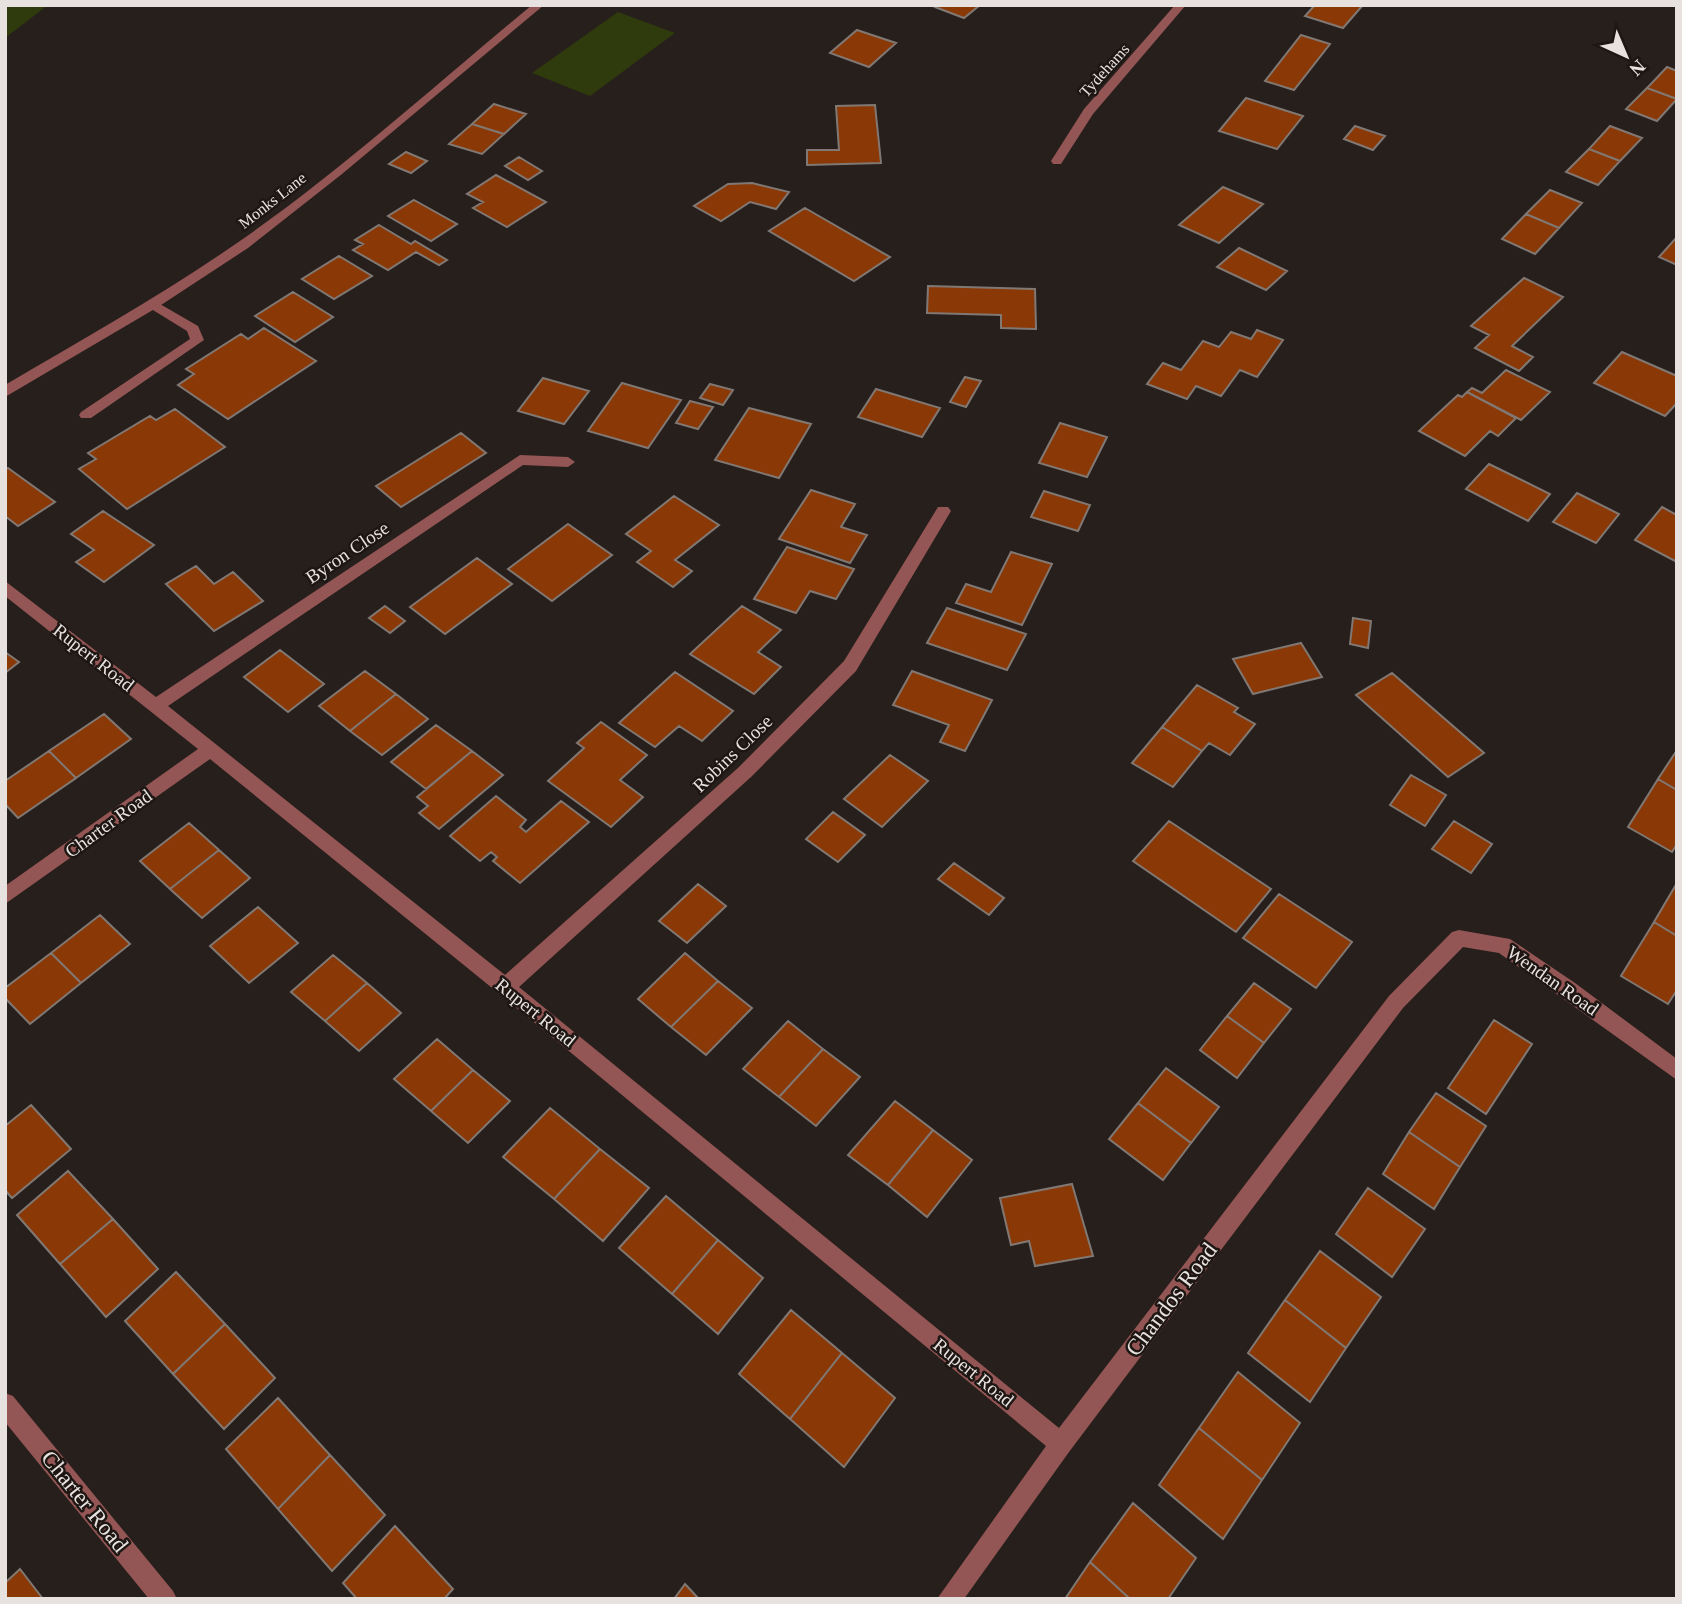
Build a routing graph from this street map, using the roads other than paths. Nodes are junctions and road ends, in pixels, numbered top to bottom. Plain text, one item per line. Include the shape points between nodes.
1 (539, 5) edge
2 (1181, 5) edge
3 (1056, 161) dead end
4 (153, 304) junction
5 (5, 392) edge
6 (86, 415) dead end
7 (568, 462) dead end
8 (943, 511) dead end
9 (5, 587) edge
10 (157, 705) junction
11 (210, 750) junction
12 (5, 896) edge
13 (505, 986) junction
14 (1396, 1002) joint
15 (1677, 1071) edge
16 (5, 1404) edge
17 (1061, 1444) junction
18 (165, 1599) edge
19 (949, 1599) edge

1 - 4 street, Monks Lane via 243,245
2 - 3 street, Tydehams via 1088,112
4 - 5 street, Monks Lane
4 - 6 street via 193,328 197,340
7 - 10 street, Byron Close via 520,460
8 - 13 street, Robins Close via 849,666 745,772
9 - 10 street, Rupert Road
10 - 11 street, Rupert Road
11 - 12 street, Charter Road
11 - 13 street, Rupert Road
13 - 17 street, Rupert Road
14 - 15 street, Wendan Road via 1459,938 1503,945
14 - 17 street, Chandos Road
16 - 18 street, Charter Road
17 - 19 street, Chandos Road

